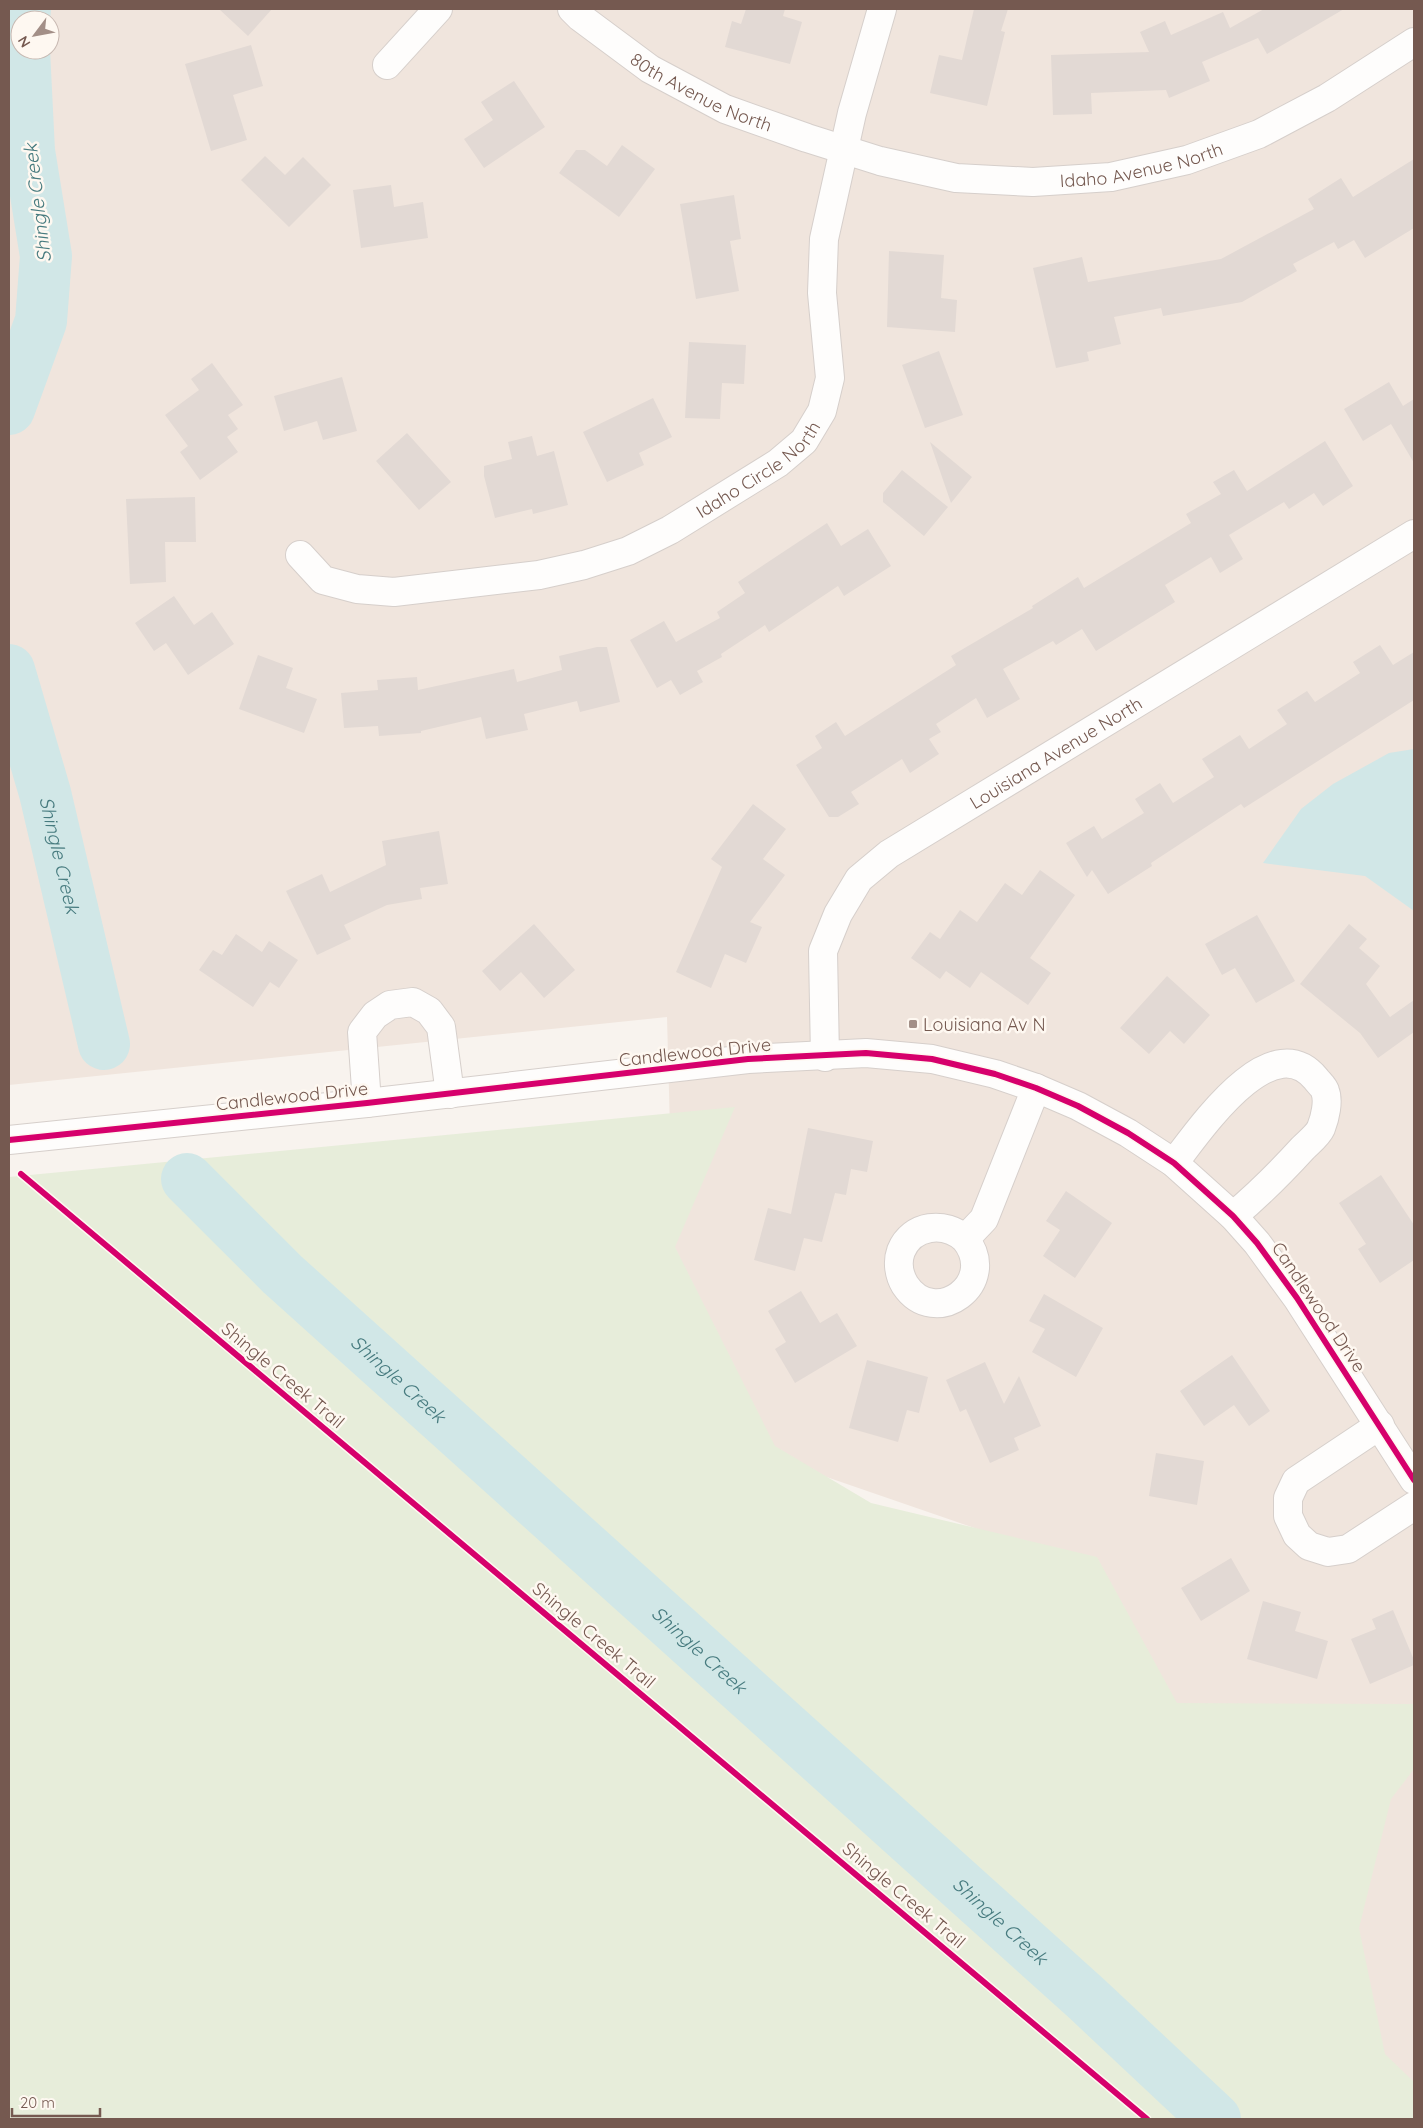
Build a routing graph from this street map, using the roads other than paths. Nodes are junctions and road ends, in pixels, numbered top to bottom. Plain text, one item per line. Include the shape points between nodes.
1 (438, 9) edge
2 (572, 9) edge
3 (882, 9) edge
4 (1414, 42) edge
5 (387, 65) dead end
6 (844, 149) junction
7 (1414, 534) edge
8 (300, 555) dead end
9 (825, 1057) junction
10 (1036, 1088) junction
11 (450, 1094) junction
12 (366, 1103) junction
13 (9, 1140) edge
14 (1174, 1163) junction
15 (1232, 1216) junction
16 (965, 1239) dead end
17 (1380, 1424) junction
18 (1414, 1479) edge
19 (1414, 1506) edge

1 - 5 street
2 - 6 street, 80th Avenue North via 650,70 725,109
3 - 6 street, Idaho Circle North
4 - 6 street, Idaho Avenue North via 1328,98 1259,134 1188,160 1111,177 1034,182 956,178 880,161
6 - 8 street, Idaho Circle North via 824,239 822,293 830,378 822,410 804,441 778,463 670,530 628,550 584,565 539,575 394,592 358,589 323,580
7 - 9 street, Louisiana Avenue North via 889,854 859,879 838,914 823,951
9 - 10 street, Candlewood Drive via 866,1053 932,1059
9 - 11 street, Candlewood Drive via 748,1060
10 - 14 street, Candlewood Drive via 1128,1133
10 - 16 street via 984,1219
11 - 12 street, Candlewood Drive
11 - 12 street via 442,1027 429,1011 413,1002 390,1005 375,1015 362,1032
12 - 13 street, Candlewood Drive
14 - 15 street, Candlewood Drive
14 - 15 street via 1207,1122 1254,1074 1276,1064 1294,1063 1312,1075 1325,1091 1326,1111 1320,1130 1267,1187
15 - 17 street, Candlewood Drive via 1257,1243 1297,1298
17 - 18 street, Candlewood Drive
17 - 19 street via 1296,1481 1288,1498 1288,1516 1297,1535 1309,1546 1328,1552 1348,1549

